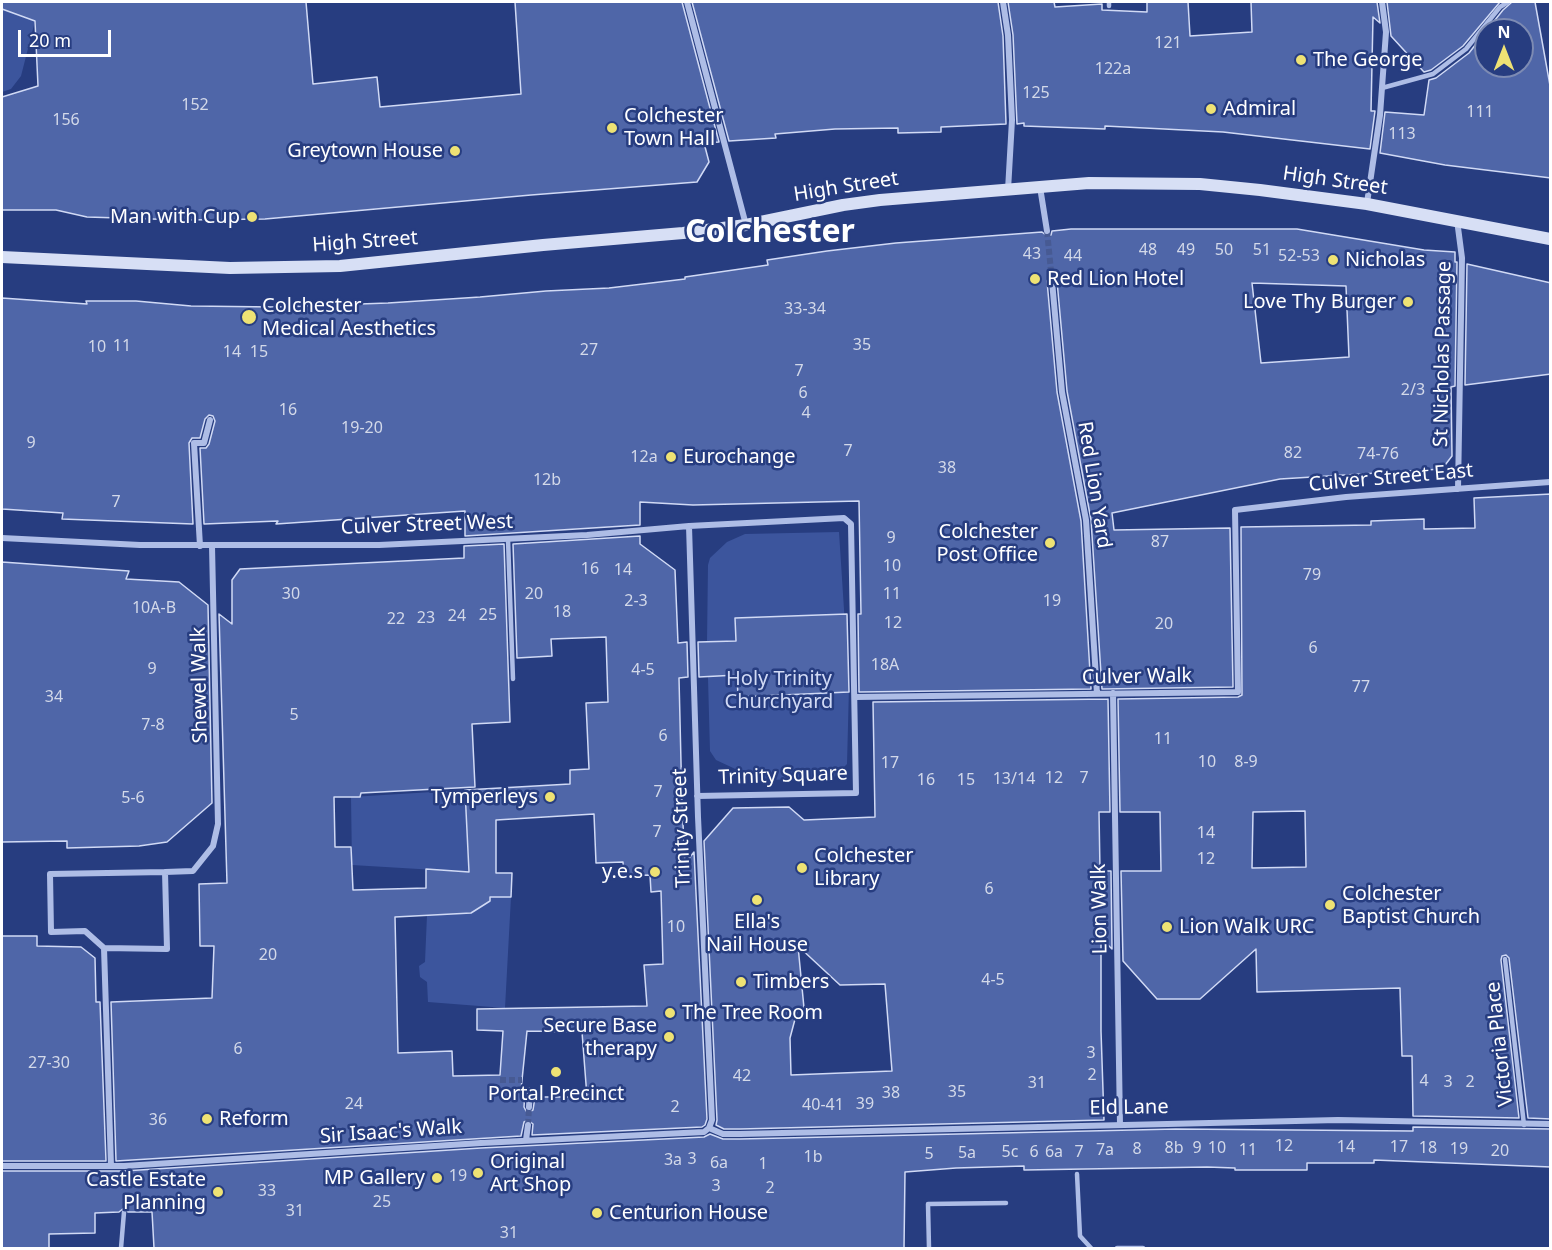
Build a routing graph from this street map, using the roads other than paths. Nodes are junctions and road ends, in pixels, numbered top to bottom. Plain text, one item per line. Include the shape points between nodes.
1 (687, 2) edge
2 (1003, 2) edge
3 (1382, 2) edge
4 (1508, 2) edge
5 (1382, 88) junction
6 (1040, 187) junction
7 (1008, 190) junction
8 (1367, 204) junction
9 (1457, 220) junction
10 (746, 225) junction
11 (1047, 231) tunnel mouth
12 (1551, 239) edge
13 (2, 257) edge
14 (1052, 281) tunnel mouth
15 (210, 420) dead end
16 (1551, 482) edge
17 (1458, 489) junction
18 (1235, 510) joint
19 (851, 524) joint
20 (689, 525) junction
21 (2, 538) edge
22 (508, 539) junction
23 (200, 546) junction
24 (212, 546) junction
25 (513, 679) dead end
26 (1113, 693) junction
27 (1097, 694) junction
28 (855, 697) junction
29 (697, 796) junction
30 (165, 872) junction
31 (104, 948) junction
32 (1505, 959) dead end
33 (530, 1090) dead end
34 (529, 1107) tunnel mouth
35 (1551, 1124) edge
36 (528, 1125) tunnel mouth
37 (1120, 1125) junction
38 (1524, 1125) junction
39 (709, 1128) junction
40 (526, 1140) junction
41 (2, 1166) edge
42 (111, 1166) junction
43 (123, 1166) junction
44 (1077, 1174) dead end
45 (124, 1175) dead end
46 (1006, 1203) dead end
47 (124, 1212) dead end
48 (121, 1248) edge
49 (929, 1248) edge
50 (1091, 1248) edge
51 (1117, 1248) edge
52 (1143, 1248) edge

1 - 10 street
2 - 7 street via 1012,120
3 - 5 street via 1386,32
4 - 5 lane via 1466,49 1433,74
5 - 8 street
6 - 7 street, High Street
6 - 8 street, High Street via 1089,183 1200,184
6 - 11 street
7 - 10 street, High Street via 843,205
8 - 9 street, High Street
9 - 12 street, High Street
9 - 17 street, St Nicholas Passage via 1461,258
10 - 13 street, High Street via 340,266 230,268
14 - 27 street, Red Lion Yard via 1062,392 1086,520
15 - 23 street via 204,443 194,443
16 - 17 street, Culver Street East
17 - 18 street, Culver Street East
18 - 26 street, Culver Walk via 1238,692
19 - 20 street, Culver Street West via 844,518
19 - 28 street, Trinity Square
20 - 22 street, Culver Street West
20 - 29 street, Trinity Street
21 - 23 street, Culver Street West
22 - 24 street, Culver Street West
22 - 25 lane
23 - 24 street, Culver Street West
24 - 30 street, Shewel Walk via 218,824 213,846 194,871
26 - 27 street, Culver Walk
26 - 37 street, Lion Walk
27 - 28 street, Culver Walk
28 - 29 street, Trinity Square via 856,793
29 - 39 street, Trinity Street via 712,1120
30 - 31 street via 167,949
30 - 31 street via 50,874 51,932 85,931
31 - 42 street
32 - 38 lane, Victoria Place
33 - 34 street
35 - 38 street, Eld Lane
36 - 40 street
37 - 38 street, Eld Lane via 1338,1120
37 - 39 street, Eld Lane via 740,1134 723,1134
39 - 40 street, Sir Isaac's Walk via 704,1132
40 - 43 street, Sir Isaac's Walk
41 - 42 street, Sir Isaac's Walk
42 - 43 street, Sir Isaac's Walk
43 - 45 lane
44 - 50 lane via 1080,1236
46 - 49 lane via 928,1204
47 - 48 lane
51 - 52 lane

